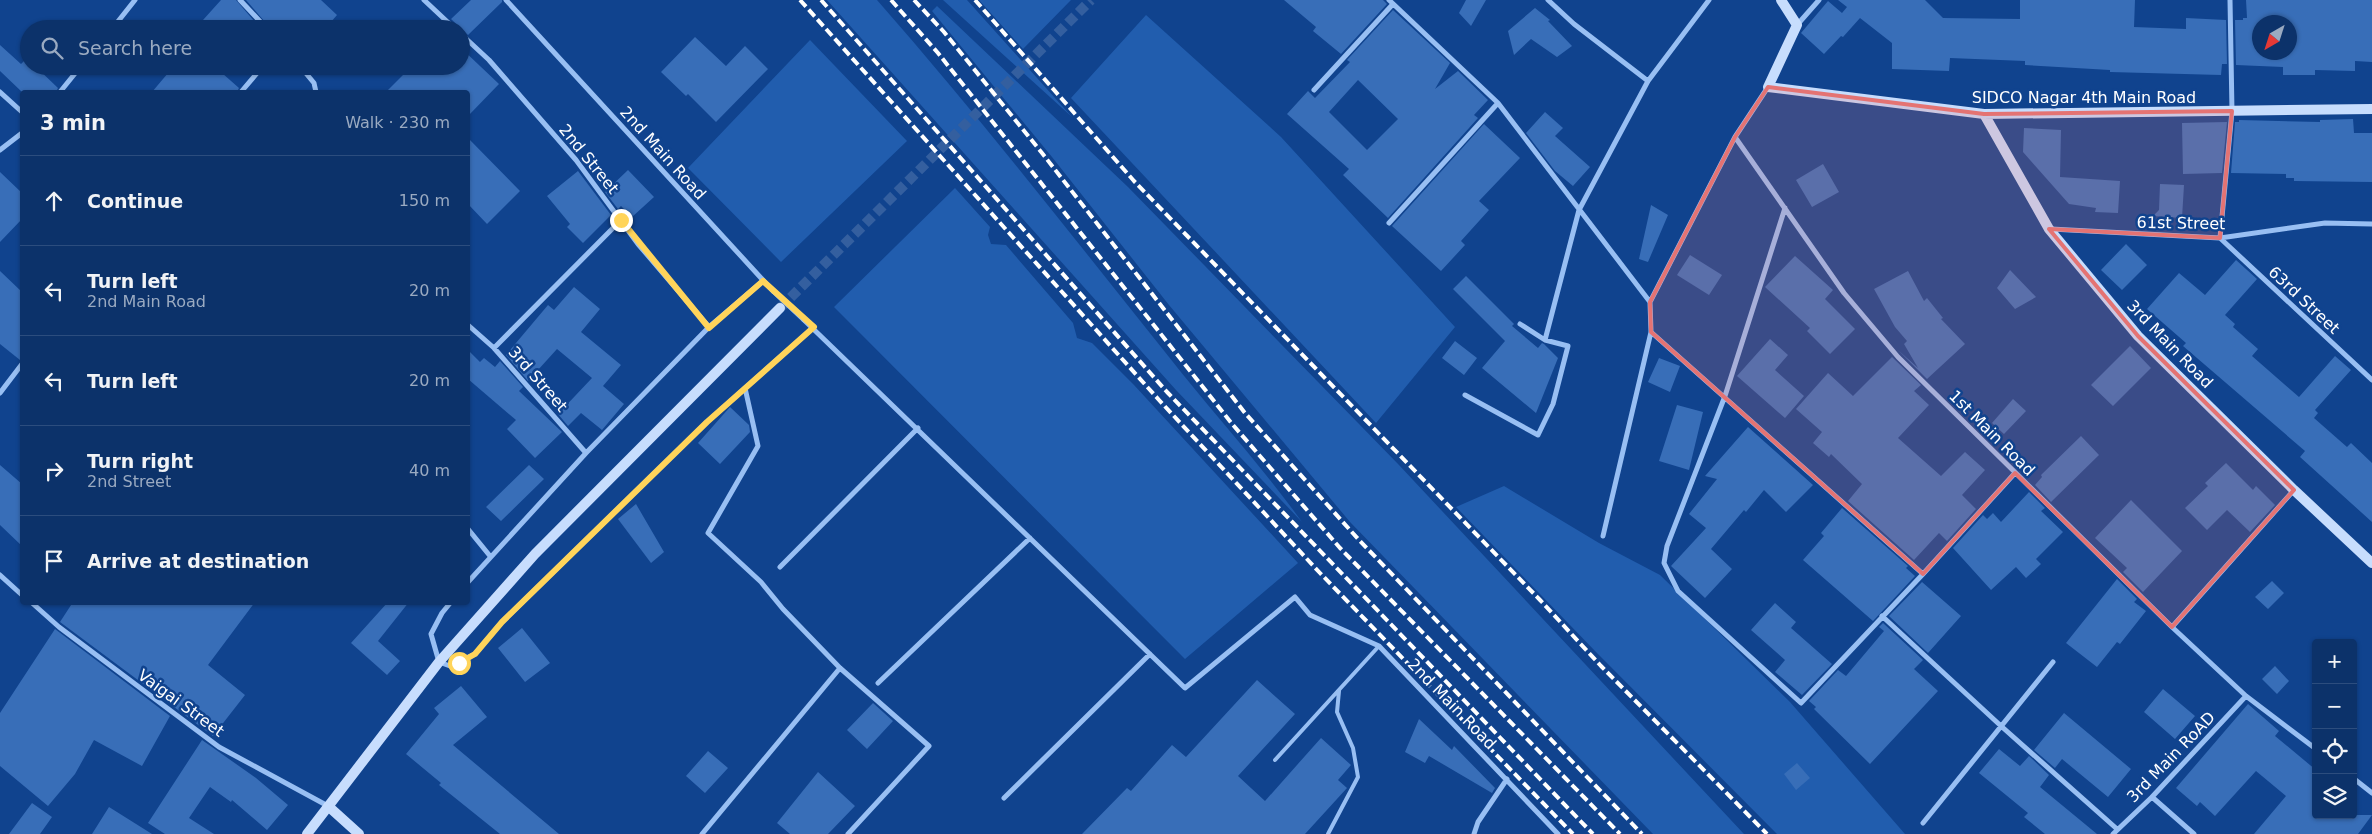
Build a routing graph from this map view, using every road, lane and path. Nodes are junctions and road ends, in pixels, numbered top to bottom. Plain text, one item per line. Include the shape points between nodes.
1 (135, 0) edge
2 (240, 0) edge
3 (424, 0) edge
4 (506, 0) edge
5 (1548, 0) edge
6 (1708, 0) edge
7 (1781, 0) edge
8 (1819, 0) edge
9 (2230, 0) edge
10 (1391, 2) edge
11 (119, 20) edge
12 (259, 20) edge
13 (445, 20) edge
14 (1797, 25) junction
15 (470, 42) edge
16 (74, 75) edge
17 (255, 75) edge
18 (308, 75) edge
19 (1648, 81) junction
20 (1768, 87) junction
21 (62, 90) edge
22 (243, 90) edge
23 (316, 90) edge
24 (1314, 90) dead end
25 (0, 92) edge
26 (1498, 103) junction
27 (2372, 109) edge
28 (20, 110) edge
29 (2232, 111) junction
30 (1984, 114) junction
31 (20, 135) edge
32 (1735, 137) junction
33 (0, 150) edge
34 (1785, 208) junction
35 (1579, 210) junction
36 (621, 220) junction
37 (1389, 223) dead end
38 (2372, 224) edge
39 (2049, 229) junction
40 (2220, 238) junction
41 (763, 281) junction
42 (1650, 302) junction
43 (780, 308) tunnel mouth
44 (1520, 324) dead end
45 (470, 327) edge
46 (814, 327) junction
47 (709, 328) junction
48 (1651, 332) junction
49 (1545, 340) junction
50 (494, 348) junction
51 (20, 367) edge
52 (2372, 380) edge
53 (745, 388) junction
54 (0, 392) edge
55 (1466, 396) dead end
56 (1725, 396) junction
57 (918, 428) junction
58 (586, 453) junction
59 (2015, 473) junction
60 (2294, 490) junction
61 (470, 531) edge
62 (1603, 536) dead end
63 (1030, 538) junction
64 (490, 556) junction
65 (2372, 563) edge
66 (780, 566) dead end
67 (1923, 574) junction
68 (0, 575) edge
69 (470, 580) edge
70 (20, 593) edge
71 (34, 605) edge
72 (449, 605) edge
73 (1882, 616) junction
74 (2172, 627) junction
75 (1379, 646) junction
76 (1150, 654) junction
77 (439, 662) junction
78 (2053, 662) dead end
79 (840, 668) junction
80 (878, 683) dead end
81 (1339, 691) junction
82 (2246, 696) junction
83 (2001, 726) junction
84 (2312, 746) edge
85 (1276, 760) dead end
86 (1507, 779) junction
87 (2357, 781) edge
88 (2372, 793) edge
89 (2152, 797) junction
90 (1004, 798) dead end
91 (328, 806) junction
92 (1923, 824) dead end
93 (2115, 832) edge
94 (307, 834) edge
95 (359, 834) edge
96 (702, 834) edge
97 (848, 834) edge
98 (1328, 834) edge
99 (1474, 834) edge
100 (1558, 834) edge
101 (2194, 834) edge

1 - 11 street
2 - 12 street
3 - 13 street
4 - 41 street, 2nd Main Road
5 - 19 street
6 - 19 street
7 - 14 street
8 - 14 street
9 - 29 street
10 - 24 street
10 - 26 street
14 - 20 street
15 - 36 street, 2nd Street via 576,160
16 - 21 street
17 - 22 street
18 - 23 street
19 - 35 street
20 - 30 street, SIDCO Nagar 4th Main Road
20 - 32 street
25 - 28 street
26 - 35 street
26 - 37 street
27 - 29 street, SIDCO Nagar 4th Main Road
29 - 30 street, SIDCO Nagar 4th Main Road
29 - 40 street
30 - 39 street, 3rd Main Road
31 - 33 street
32 - 34 street, 1st Main Road
32 - 42 street
34 - 56 street
34 - 59 street, 1st Main Road via 1844,293 1898,357
35 - 42 street
35 - 49 street
36 - 47 street, 2nd Street
36 - 50 street
38 - 40 street, 61st Street via 2325,223
39 - 40 street, 61st Street
39 - 60 street, 3rd Main Road via 2138,336
40 - 52 street, 63rd Street
41 - 46 street, 2nd Main Road, bridge
41 - 47 street
42 - 48 street
43 - 77 street via 542,547
44 - 49 street
45 - 50 street, 3rd Street
46 - 53 street
46 - 57 street, 2nd Main Road
47 - 58 street
48 - 56 street
48 - 62 street
49 - 55 street via 1568,346 1554,404 1538,435
50 - 58 street, 3rd Street
51 - 54 street
53 - 77 street via 502,622 475,654 450,666
53 - 79 street via 758,446 708,533 761,582
56 - 67 street
56 - 73 street via 1667,546 1664,563 1678,591 1801,703
57 - 63 street, 2nd Main Road
57 - 66 street
58 - 64 street
59 - 67 street
59 - 74 street, 1st Main Road
60 - 65 street, 3rd Main Road
60 - 74 street
61 - 64 street
63 - 76 street, 2nd Main Road
63 - 80 street
64 - 69 street
67 - 73 street
68 - 70 street
71 - 91 street, Vaigai Street via 219,747
72 - 77 street via 431,634
73 - 83 street
74 - 82 street, 1st Main Road
75 - 76 street, 2nd Main Road via 1310,615 1295,597 1185,688
75 - 81 lane
75 - 86 street, 2nd Main Road
76 - 90 street
77 - 91 street
78 - 83 street
79 - 96 street
79 - 97 street via 929,746
81 - 85 lane
81 - 98 lane via 1337,712 1353,748 1358,777
82 - 84 street, 1st Main Road
82 - 89 street, 3rd Main RoAD
83 - 92 street
83 - 93 street
86 - 99 street via 1478,822
86 - 100 street, 2nd Main Road
87 - 88 street
89 - 93 street, 3rd Main RoAD
89 - 101 street
91 - 94 street
91 - 95 street

